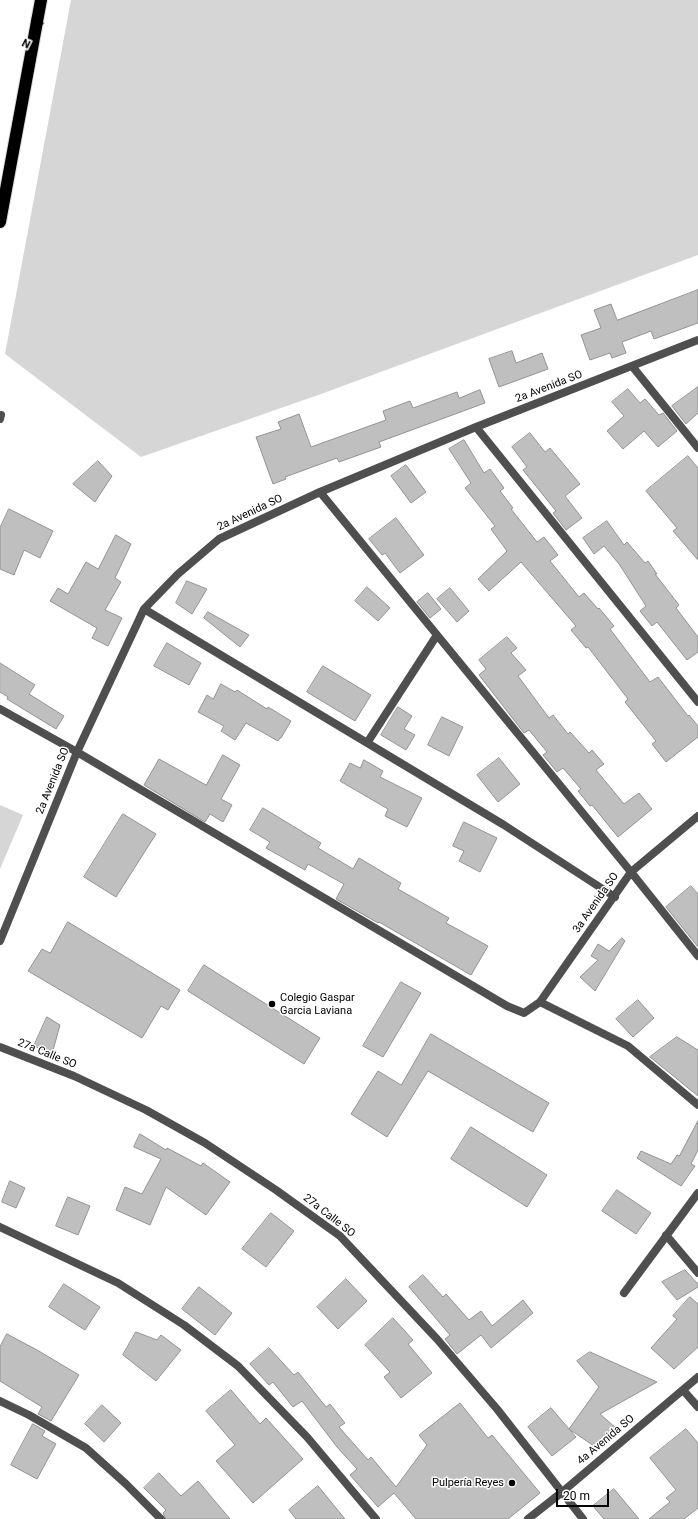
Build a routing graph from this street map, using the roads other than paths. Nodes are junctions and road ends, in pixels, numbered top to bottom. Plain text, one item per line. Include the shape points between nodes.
1 (41, 0) edge
2 (0, 222) edge
3 (698, 340) edge
4 (632, 366) junction
5 (476, 427) junction
6 (698, 448) edge
7 (320, 492) junction
8 (144, 609) junction
9 (437, 635) junction
10 (698, 702) edge
11 (0, 710) edge
12 (367, 743) junction
13 (77, 752) junction
14 (698, 816) edge
15 (632, 872) junction
16 (615, 897) junction
17 (0, 941) edge
18 (698, 956) edge
19 (540, 1002) junction
20 (0, 1047) edge
21 (698, 1105) edge
22 (698, 1193) edge
23 (0, 1227) edge
24 (666, 1235) junction
25 (698, 1273) edge
26 (624, 1293) dead end
27 (698, 1376) edge
28 (683, 1390) junction
29 (0, 1401) edge
30 (698, 1407) edge
31 (561, 1493) junction
32 (161, 1519) edge
33 (376, 1519) edge
34 (528, 1519) edge
35 (583, 1519) edge

1 - 2 highway
3 - 4 street, 2a Avenida SO
4 - 5 street, 2a Avenida SO
4 - 6 street
5 - 7 street, 2a Avenida SO
5 - 10 street
7 - 8 street, 2a Avenida SO via 219,539 178,574
7 - 9 street
8 - 12 street
8 - 13 street, 2a Avenida SO
9 - 12 street
9 - 15 street
11 - 13 street
12 - 16 street via 504,825
13 - 17 street, 2a Avenida SO
13 - 19 street, 3a Avenida SO via 507,1006 524,1013
14 - 15 street, 3a Avenida SO
15 - 16 street, 3a Avenida SO
15 - 18 street
16 - 19 street, 3a Avenida SO
19 - 21 street via 628,1046
20 - 31 street, 27a Calle SO via 74,1076 146,1110 205,1143 340,1236 437,1339 497,1409
22 - 24 street
23 - 33 street via 118,1282 184,1325 232,1362 307,1436
24 - 25 street
24 - 26 street
27 - 28 street, 4a Avenida SO
28 - 30 street
28 - 31 street, 4a Avenida SO
29 - 32 street via 29,1414 86,1448
31 - 34 street, 4a Avenida SO
31 - 35 street, 27a Calle SO

